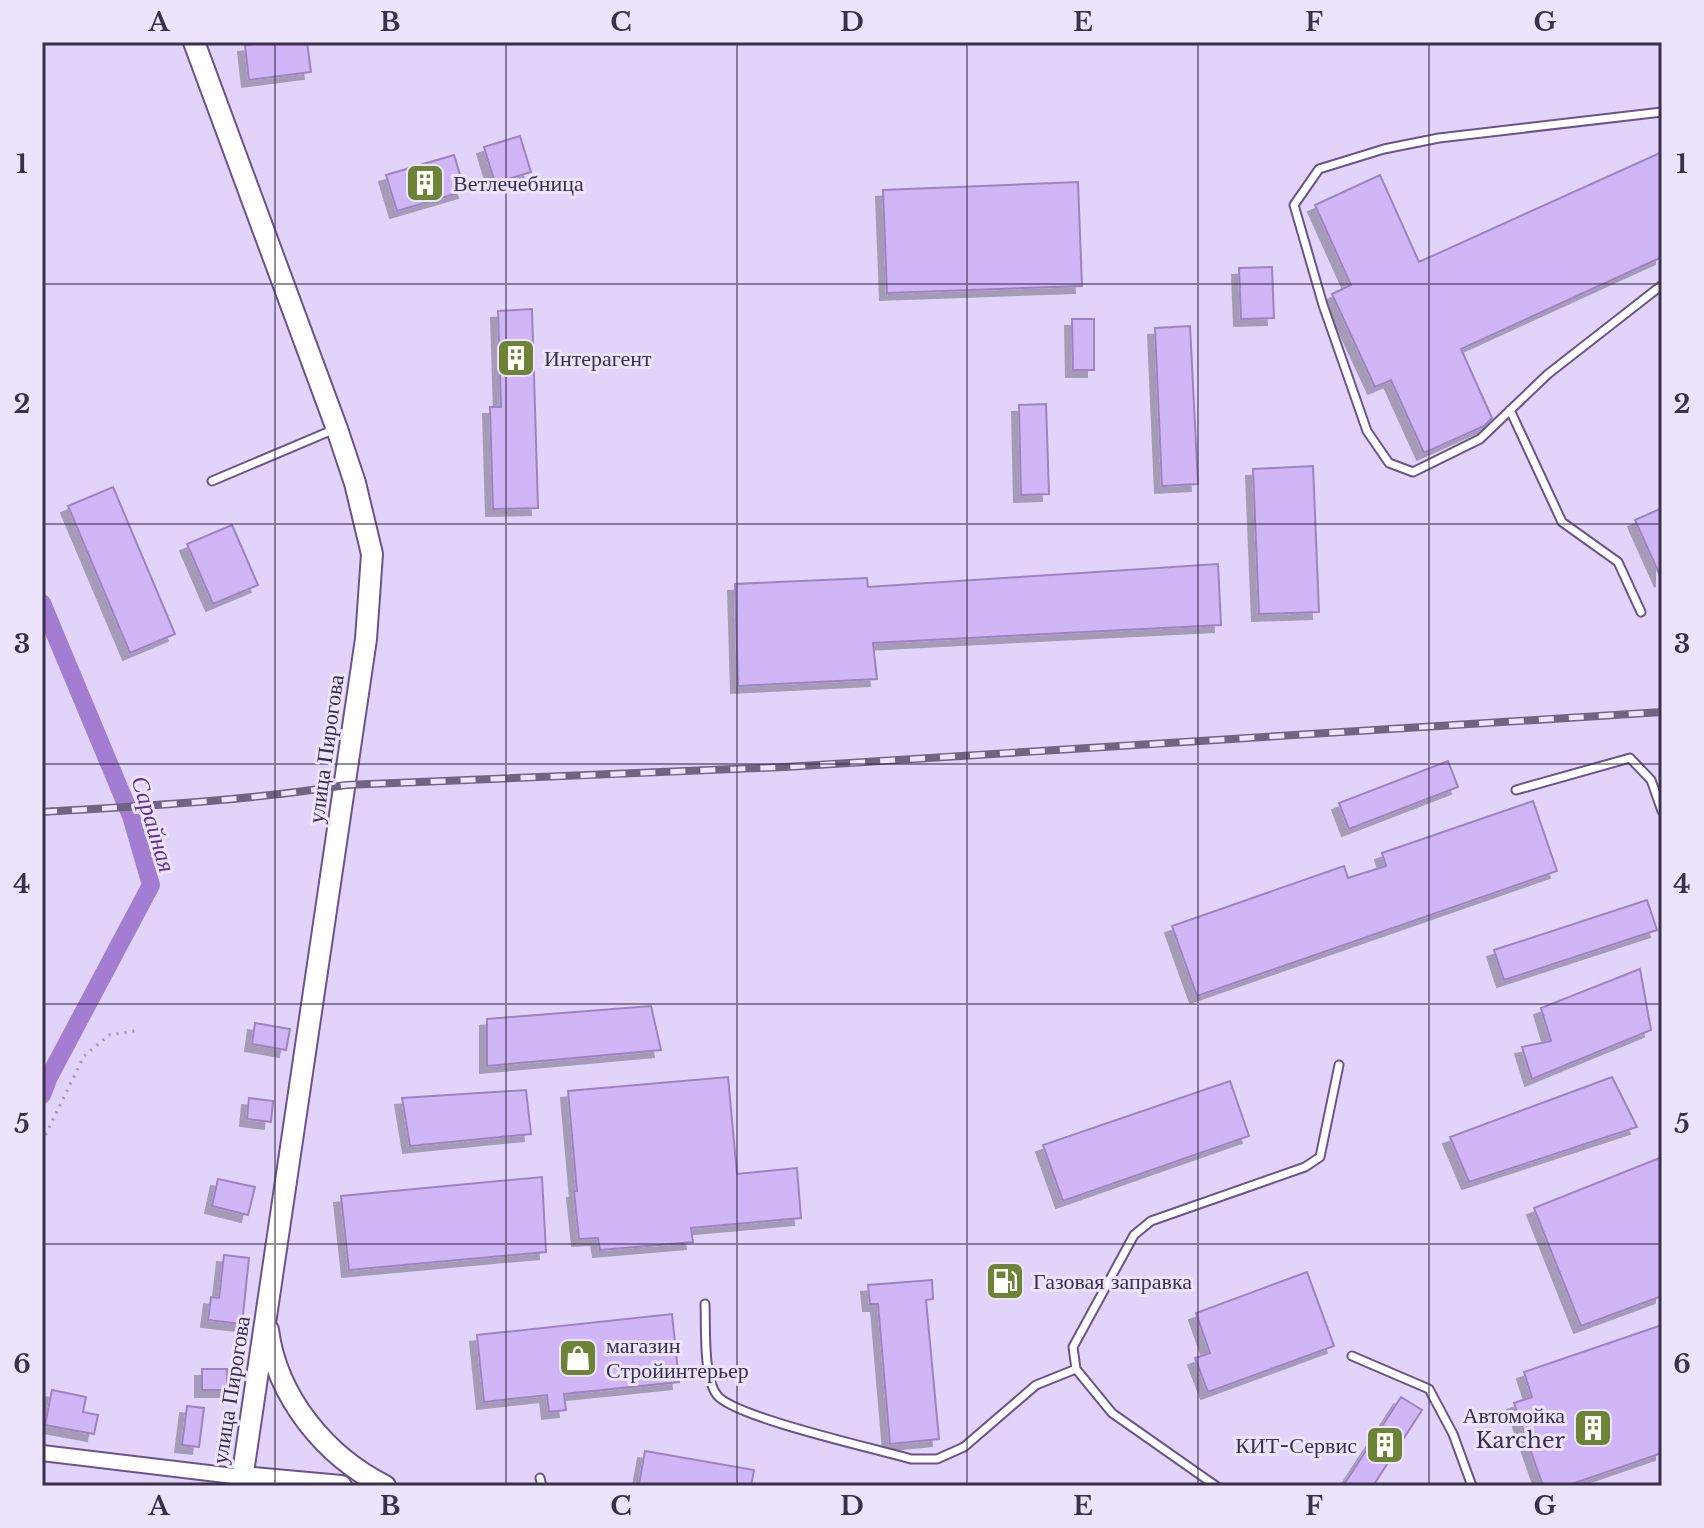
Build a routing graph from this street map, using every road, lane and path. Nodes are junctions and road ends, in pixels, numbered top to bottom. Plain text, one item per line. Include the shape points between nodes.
1 (194, 42) edge
2 (1662, 112) edge
3 (1662, 285) edge
4 (1510, 410) junction
5 (337, 429) junction
6 (212, 481) dead end
7 (1641, 612) dead end
8 (1516, 790) dead end
9 (1662, 811) edge
10 (140, 1030) dead end
11 (1339, 1065) dead end
12 (42, 1142) edge
13 (705, 1304) dead end
14 (266, 1314) junction
15 (1352, 1356) dead end
16 (1076, 1369) junction
17 (42, 1453) edge
18 (241, 1481) edge
19 (341, 1486) edge
20 (385, 1486) edge
21 (1216, 1486) edge
22 (1472, 1486) edge

1 - 5 main road, улица Пирогова
2 - 4 lane via 1384,149 1319,169 1294,205 1367,431 1389,463 1413,472 1480,439
3 - 4 lane
4 - 7 lane via 1562,522 1618,562
5 - 6 lane
5 - 14 main road, улица Пирогова via 372,554 366,639
8 - 9 lane via 1630,758 1651,780
10 - 12 path via 109,1035 84,1056
11 - 16 lane via 1320,1157 1305,1167 1151,1221 1134,1235 1073,1347
13 - 16 lane via 709,1379 718,1397 753,1415 911,1459 937,1459 964,1447 1036,1385
14 - 18 main road, улица Пирогова
14 - 20 main road via 270,1346 297,1408 339,1455
15 - 22 lane via 1429,1389
16 - 21 lane via 1112,1413
17 - 18 street
18 - 19 main road

